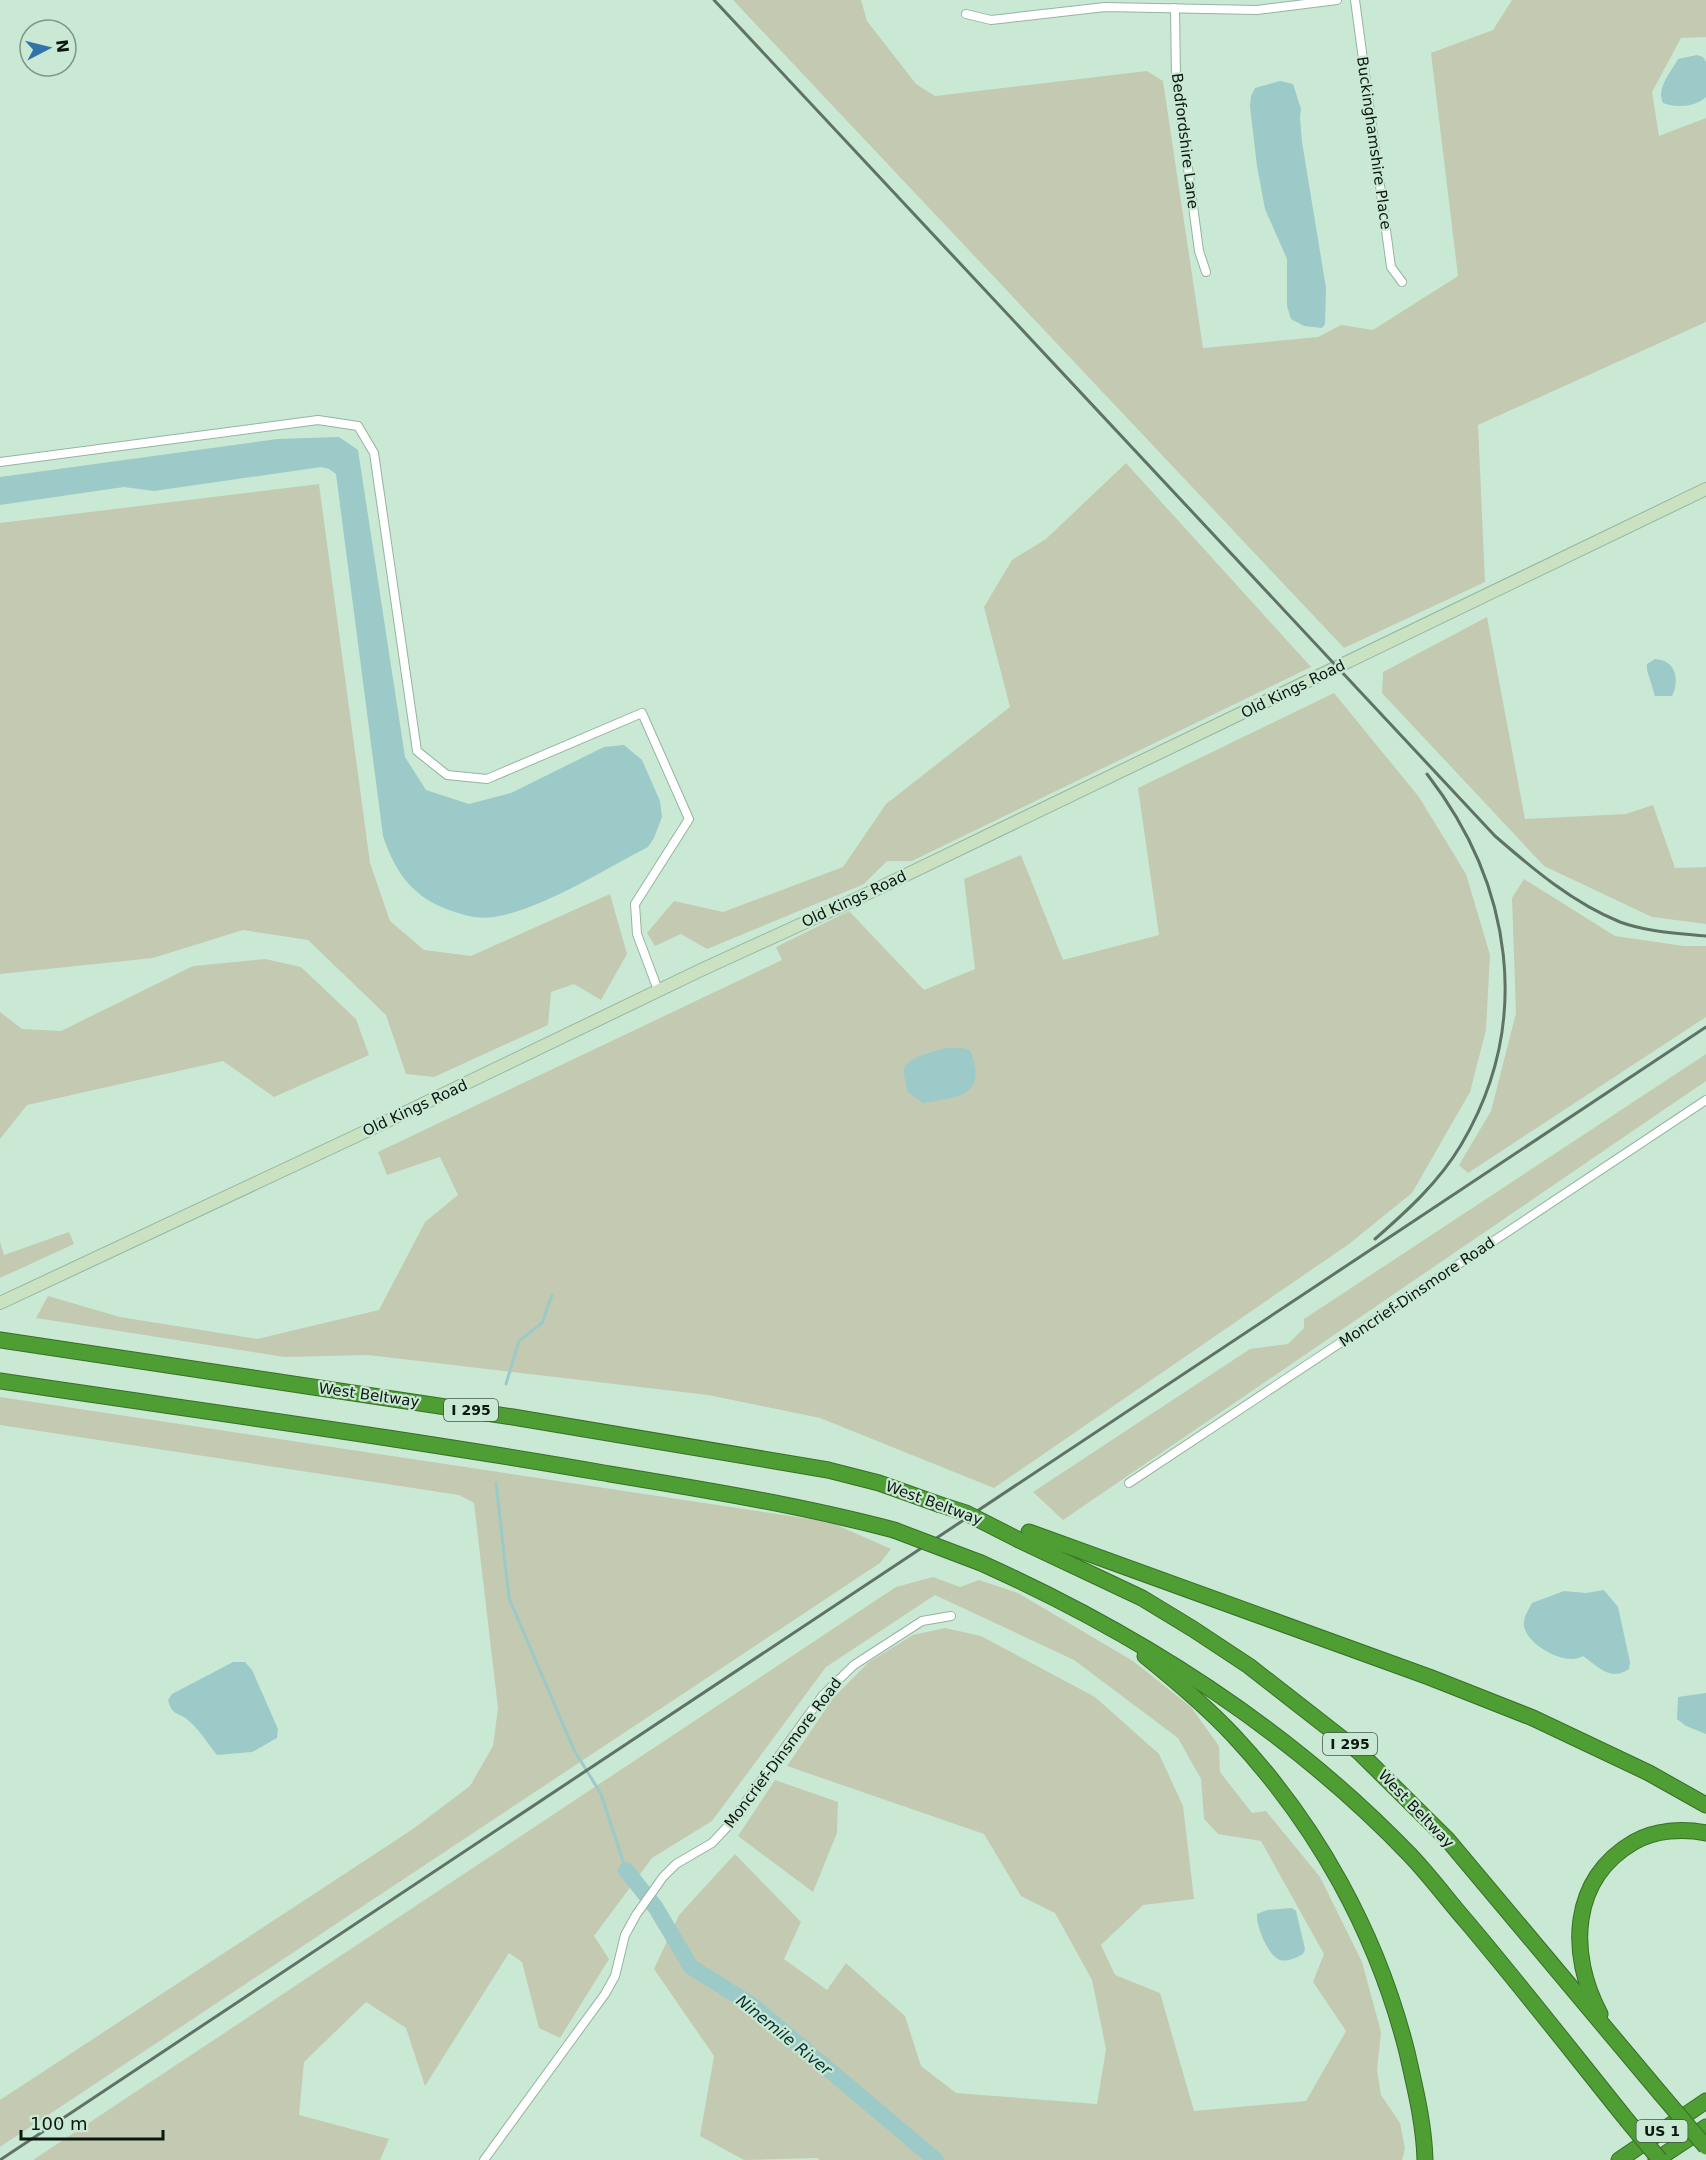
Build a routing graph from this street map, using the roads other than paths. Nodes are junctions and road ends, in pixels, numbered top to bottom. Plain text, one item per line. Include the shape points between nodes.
1 (1337, 0) edge
2 (1355, 0) edge
3 (1291, 3) edge
4 (1175, 8) junction
5 (966, 14) dead end
6 (1206, 272) dead end
7 (1402, 282) dead end
8 (0, 462) edge
9 (1706, 489) edge
10 (658, 990) junction
11 (1706, 1100) edge
12 (0, 1303) edge
13 (0, 1340) edge
14 (0, 1381) edge
15 (1129, 1483) dead end
16 (1024, 1536) junction
17 (951, 1616) dead end
18 (1113, 1630) junction
19 (1706, 1805) edge
20 (1706, 1833) edge
21 (1611, 2035) junction
22 (1706, 2101) edge
23 (1706, 2127) edge
24 (1706, 2147) edge
25 (484, 2160) edge
26 (1425, 2160) edge
27 (1619, 2160) edge
28 (1658, 2160) edge

1 - 3 street
2 - 7 street, Buckinghamshire Place via 1391,267
3 - 4 street via 1248,10
4 - 5 street via 1105,7 991,20
4 - 6 street, Bedfordshire Lane via 1176,78 1199,251
8 - 10 street via 318,420 357,426 374,453 417,751 447,775 487,779 642,713 688,819 635,903 637,934
9 - 10 street, Old Kings Road via 854,900
10 - 12 street, Old Kings Road
11 - 15 street, Moncrief-Dinsmore Road
13 - 16 highway, West Beltway / I 295, bridge via 513,1417 828,1470 879,1483
14 - 18 highway, I 295, bridge via 516,1457 834,1514 894,1530 981,1563 1048,1593
16 - 19 highway via 1429,1677 1533,1718
16 - 21 highway, West Beltway / I 295 via 1142,1598 1250,1665 1358,1751 1447,1839
17 - 25 street, Moncrief-Dinsmore Road via 922,1621 838,1678 729,1825 663,1877 625,1935 615,1976 605,1994
18 - 26 highway via 1233,1735 1277,1786 1322,1849 1356,1911 1399,2020 1419,2107
18 - 28 highway, I 295, bridge via 1182,1669 1254,1718 1340,1788 1411,1856
20 - 21 highway via 1678,1830 1641,1838 1603,1866 1592,1883 1581,1917 1580,1942 1584,1972
21 - 24 highway, West Beltway / I 295, bridge
22 - 27 highway, US 1
23 - 28 highway, US 1

